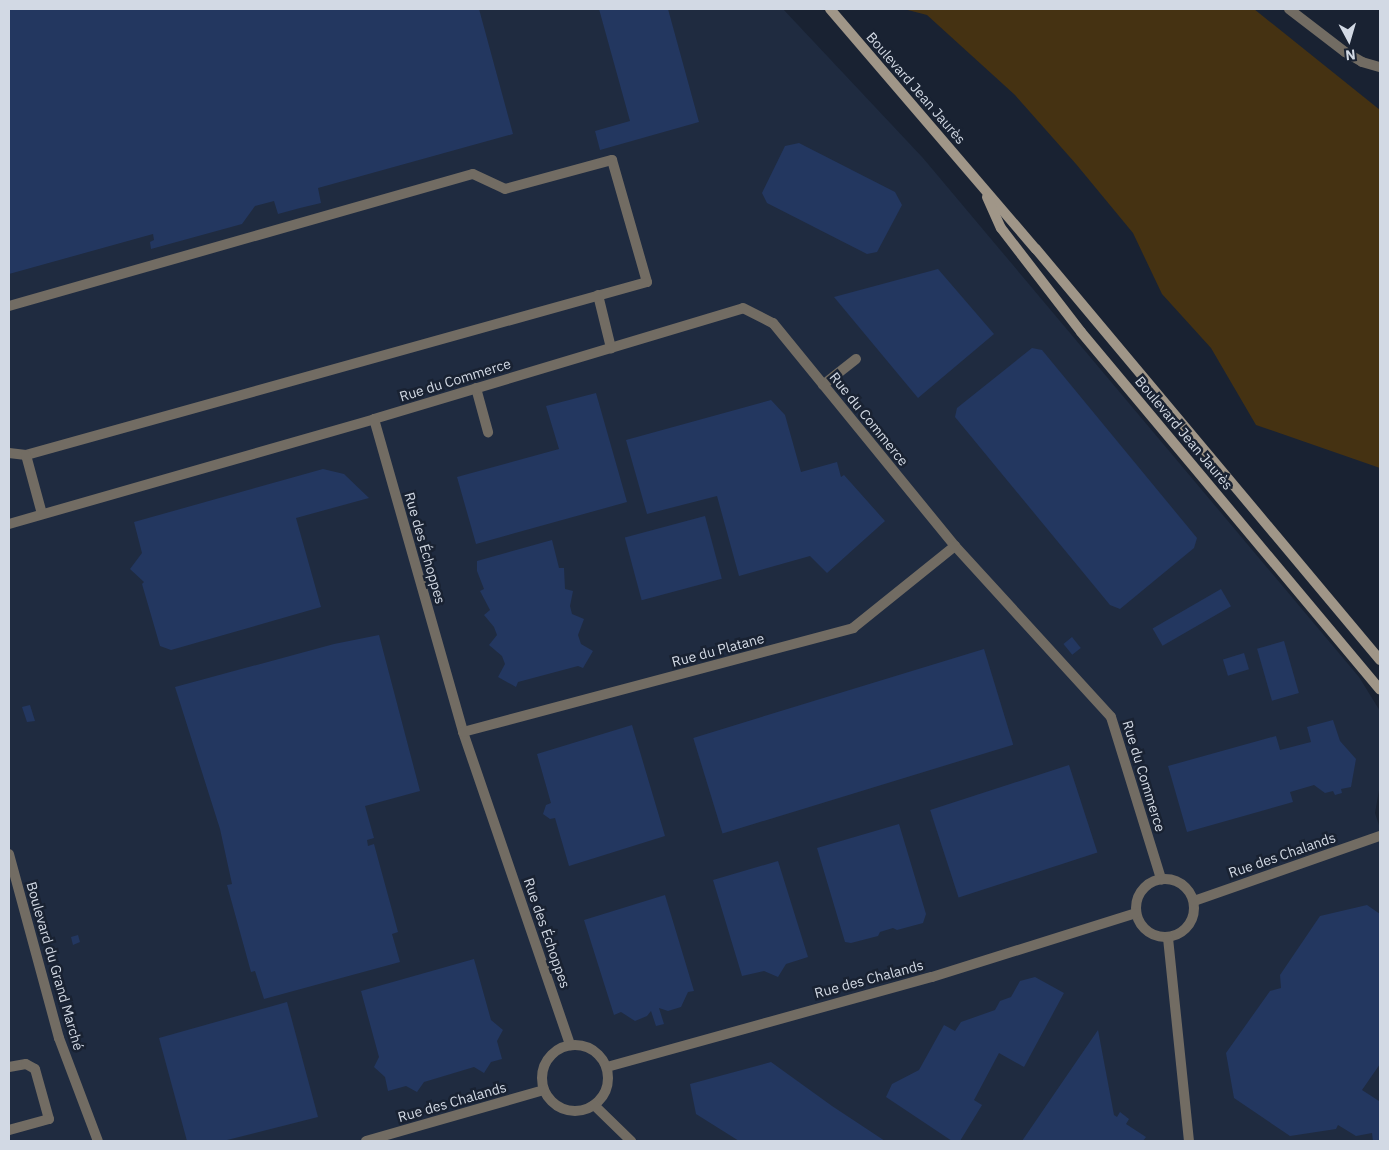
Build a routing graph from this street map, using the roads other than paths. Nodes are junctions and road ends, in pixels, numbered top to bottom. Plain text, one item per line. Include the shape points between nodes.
1 (830, 9) edge
2 (1290, 9) edge
3 (1380, 67) edge
4 (981, 185) junction
5 (598, 296) junction
6 (9, 306) edge
7 (611, 348) junction
8 (856, 359) dead end
9 (823, 385) junction
10 (476, 388) junction
11 (374, 419) junction
12 (488, 432) dead end
13 (9, 453) edge
14 (26, 455) junction
15 (42, 514) junction
16 (9, 524) edge
17 (955, 546) junction
18 (1380, 660) edge
19 (1380, 689) edge
20 (463, 732) junction
21 (1380, 836) edge
22 (9, 854) edge
23 (1162, 879) junction
24 (1194, 901) junction
25 (1136, 913) junction
26 (1168, 938) junction
27 (570, 1045) junction
28 (607, 1066) junction
29 (9, 1067) edge
30 (544, 1090) junction
31 (594, 1104) junction
32 (9, 1130) edge
33 (98, 1141) edge
34 (366, 1141) edge
35 (631, 1141) edge
36 (1189, 1141) edge

1 - 4 street, Boulevard Jean Jaurès
2 - 3 street via 1345,52
4 - 18 street, Boulevard Jean Jaurès
4 - 19 street, Boulevard Jean Jaurès via 1001,228 1081,332
5 - 6 street via 647,282 612,160 505,189 473,174
5 - 7 street
5 - 14 street
7 - 9 street, Rue du Commerce via 743,308 773,323
7 - 10 street, Rue du Commerce
8 - 9 street
9 - 17 street, Rue du Commerce
10 - 11 street, Rue du Commerce
10 - 12 street
11 - 15 street
11 - 20 street, Rue des Échoppes
13 - 14 street
14 - 15 street
15 - 16 street
17 - 20 street, Rue du Platane via 853,628
17 - 23 street, Rue du Commerce via 1111,717
20 - 27 street, Rue des Échoppes
21 - 24 street, Rue des Chalands
22 - 33 street, Boulevard du Grand Marché via 59,1038
23 - 24 street via 1178,882
23 - 25 street via 1152,882 1139,894
24 - 26 street via 1190,925
25 - 26 street via 1151,934
25 - 28 street, Rue des Chalands via 932,977
26 - 36 street
27 - 28 street via 592,1049
27 - 30 street via 546,1061
28 - 31 street via 607,1088
29 - 32 street via 26,1064 35,1069 49,1119
30 - 31 street via 549,1098 566,1109 585,1109
30 - 34 street, Rue des Chalands
31 - 35 street

